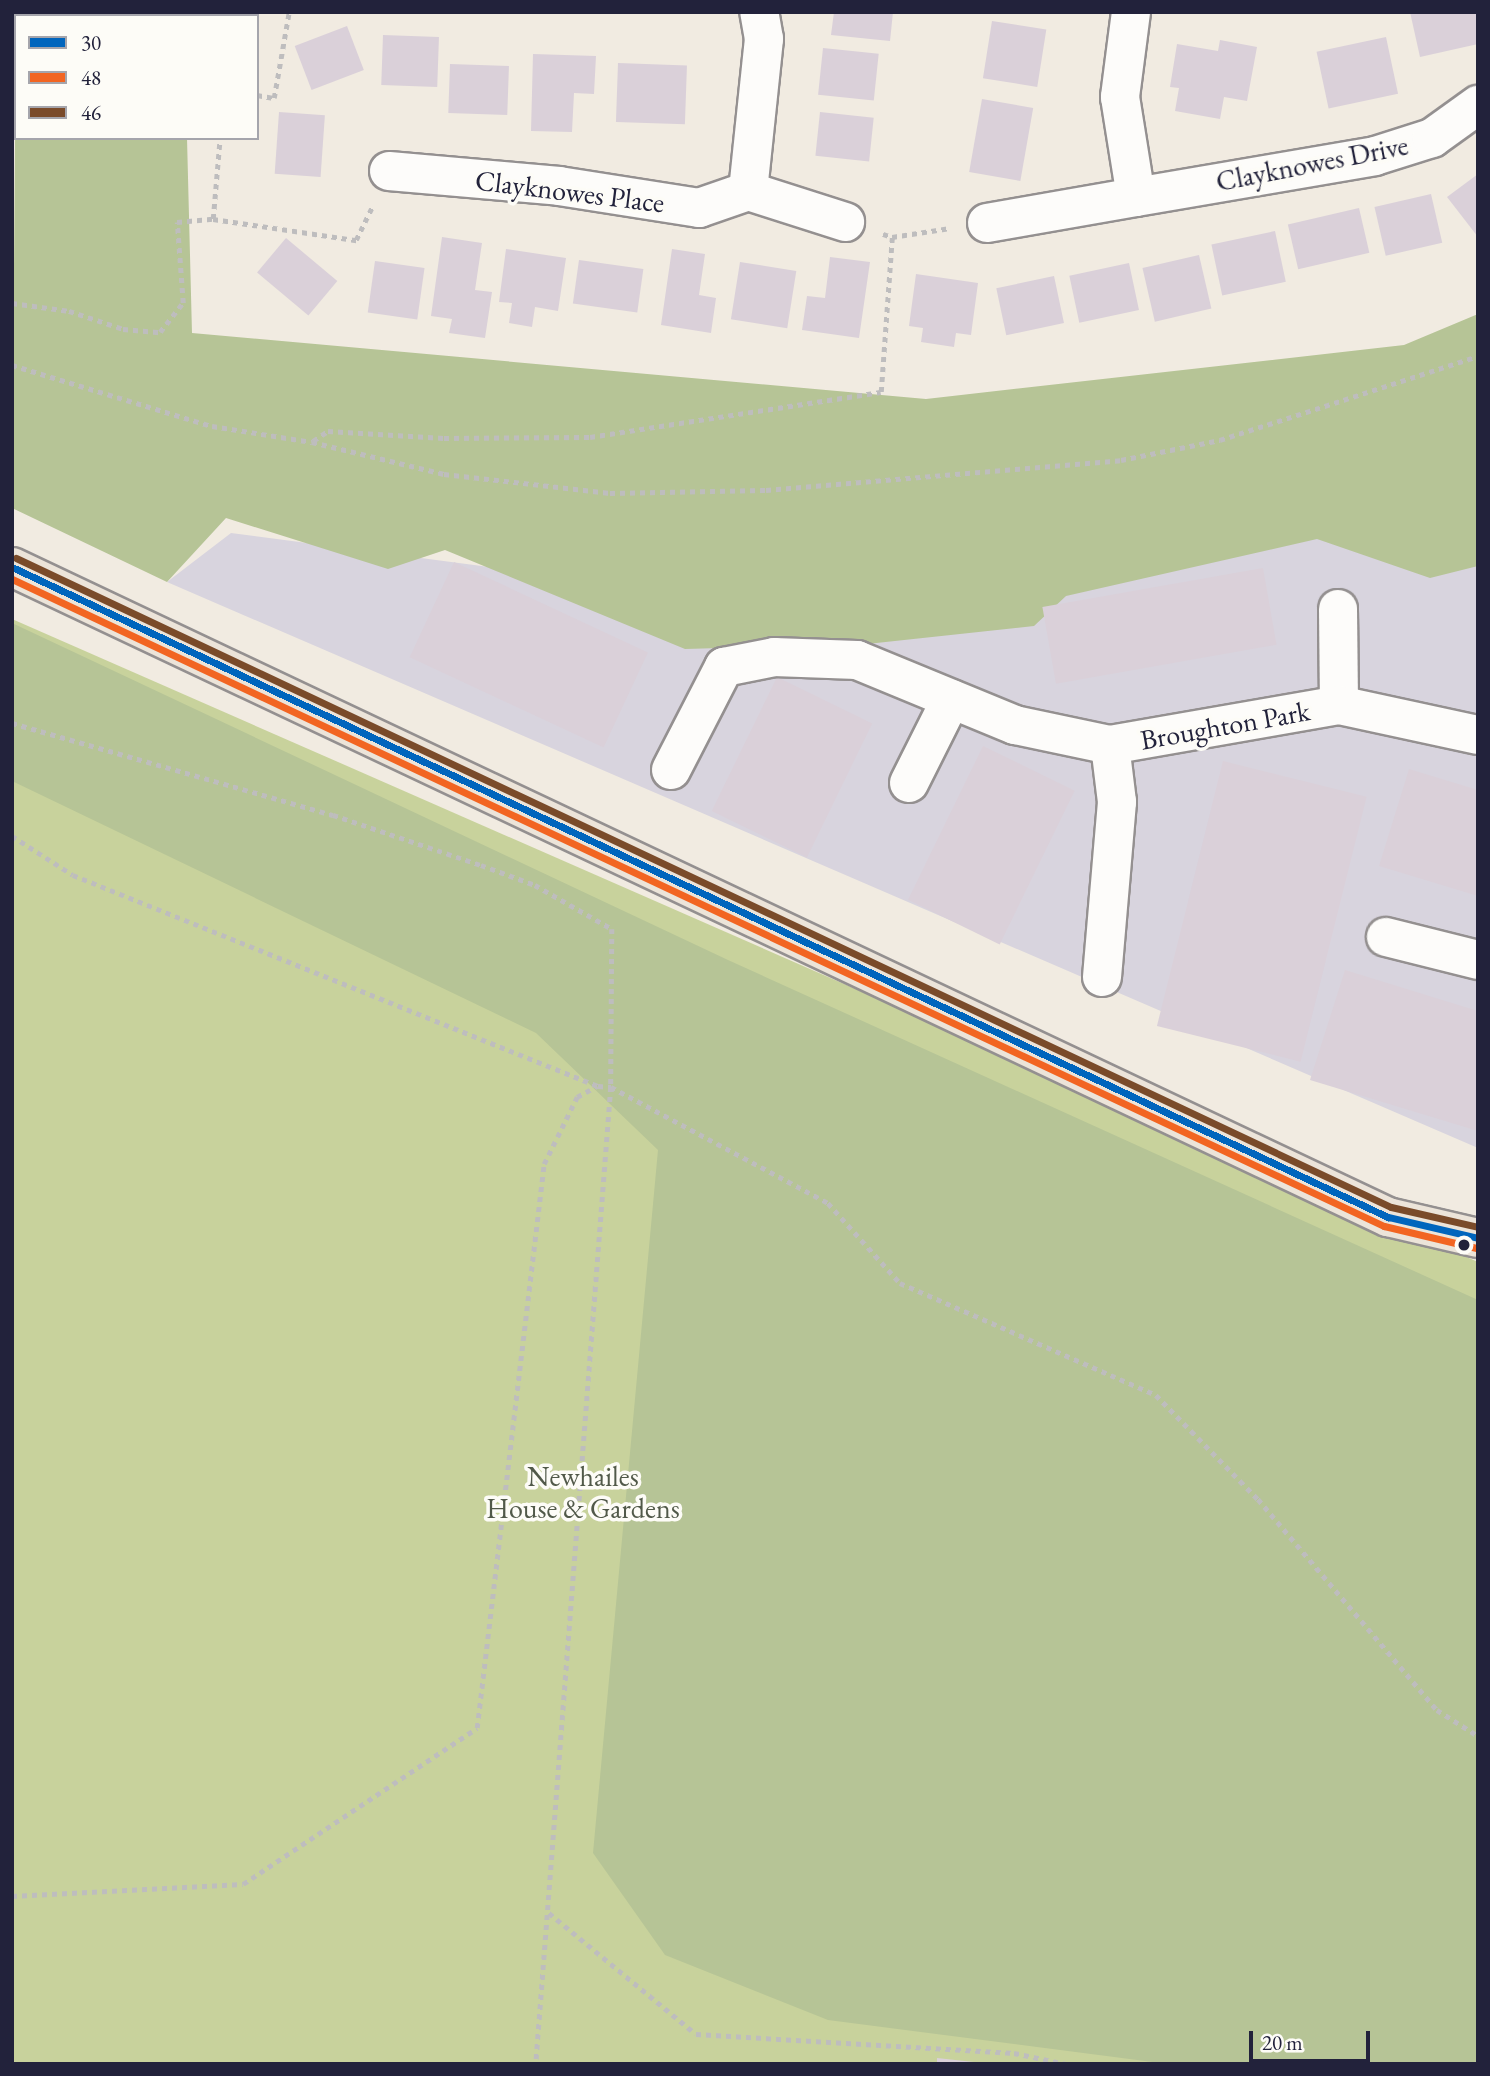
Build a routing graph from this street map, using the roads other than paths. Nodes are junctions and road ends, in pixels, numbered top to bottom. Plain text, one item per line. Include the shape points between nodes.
1 (759, 12) edge
2 (1130, 12) edge
3 (1478, 105) edge
4 (388, 171) road end
5 (748, 191) junction
6 (1136, 197) junction
7 (845, 222) road end
8 (987, 223) road end
9 (12, 567) edge
10 (1338, 609) dead end
11 (951, 699) junction
12 (1339, 705) junction
13 (1478, 735) edge
14 (1110, 745) junction
15 (671, 769) dead end
16 (909, 783) dead end
17 (1386, 937) dead end
18 (1478, 960) edge
19 (1102, 977) dead end
20 (1478, 1238) edge

1 - 5 street via 764,39
2 - 6 street via 1120,97
3 - 6 street, Clayknowes Drive via 1432,138 1375,156
4 - 5 street, Clayknowes Place via 559,187 699,208
5 - 7 street
6 - 8 street, Clayknowes Drive
9 - 20 main road via 1388,1217
10 - 12 street, Broughton Park
11 - 14 street, Broughton Park via 1016,725
11 - 15 street, Broughton Park via 857,660 774,657 724,667
11 - 16 street
12 - 13 street, Broughton Park
12 - 14 street, Broughton Park
14 - 19 street, Broughton Park via 1117,802
17 - 18 street

